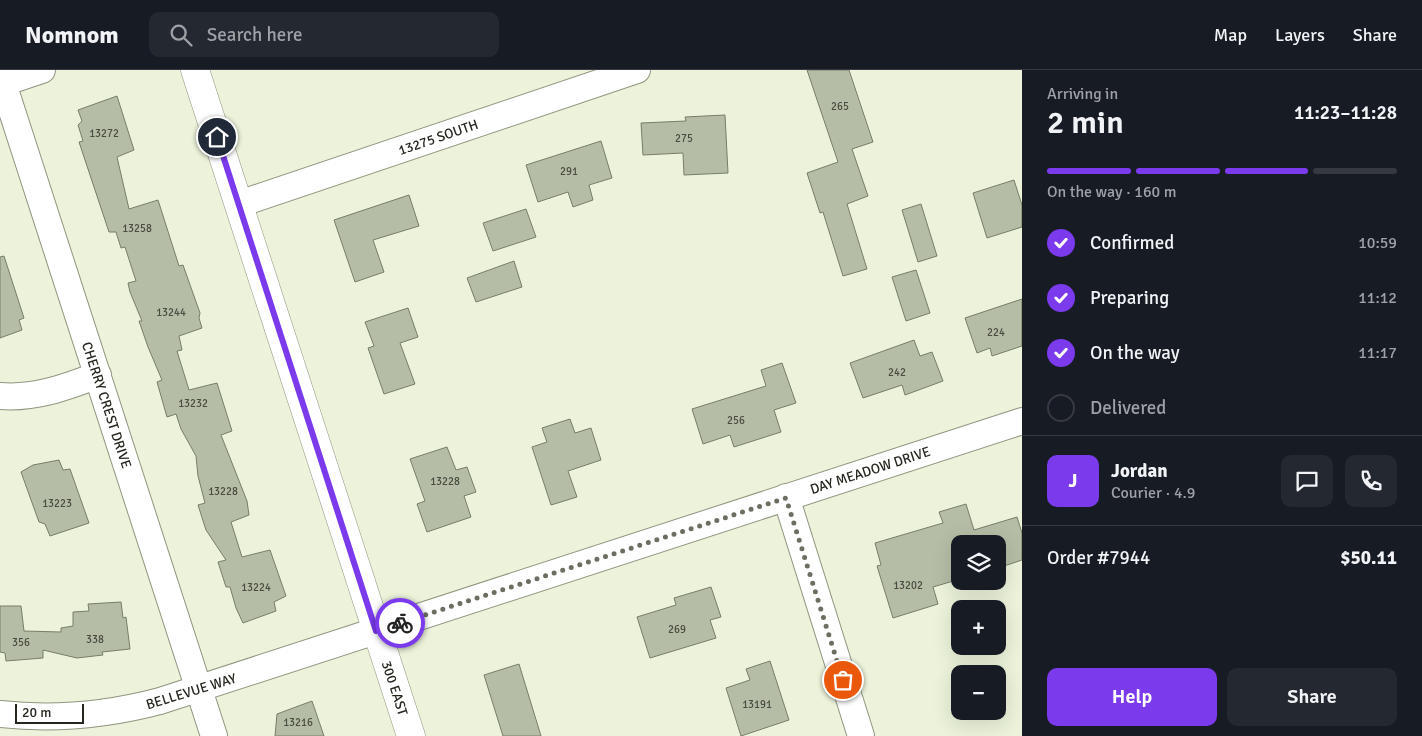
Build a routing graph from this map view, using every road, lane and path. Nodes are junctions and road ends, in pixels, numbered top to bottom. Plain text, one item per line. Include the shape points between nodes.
1 (42, 70) edge
2 (195, 70) edge
3 (637, 70) edge
4 (1, 78) edge
5 (239, 204) junction
6 (98, 376) junction
7 (0, 396) edge
8 (1022, 421) edge
9 (786, 498) junction
10 (376, 631) junction
11 (199, 689) junction
12 (0, 714) edge
13 (214, 736) edge
14 (411, 736) edge
15 (861, 736) edge

1 - 4 street
2 - 5 main road, 300 EAST
3 - 5 street, 13275 SOUTH
4 - 6 street, CHERRY CREST DRIVE
5 - 10 main road, 300 EAST
6 - 7 street via 29,396
6 - 11 street, CHERRY CREST DRIVE
8 - 9 street, DAY MEADOW DRIVE
9 - 10 street, DAY MEADOW DRIVE
9 - 15 street
10 - 11 street, BELLEVUE WAY
10 - 14 main road, 300 EAST
11 - 12 street, BELLEVUE WAY via 131,709 101,714 39,717
11 - 13 street, CHERRY CREST DRIVE

